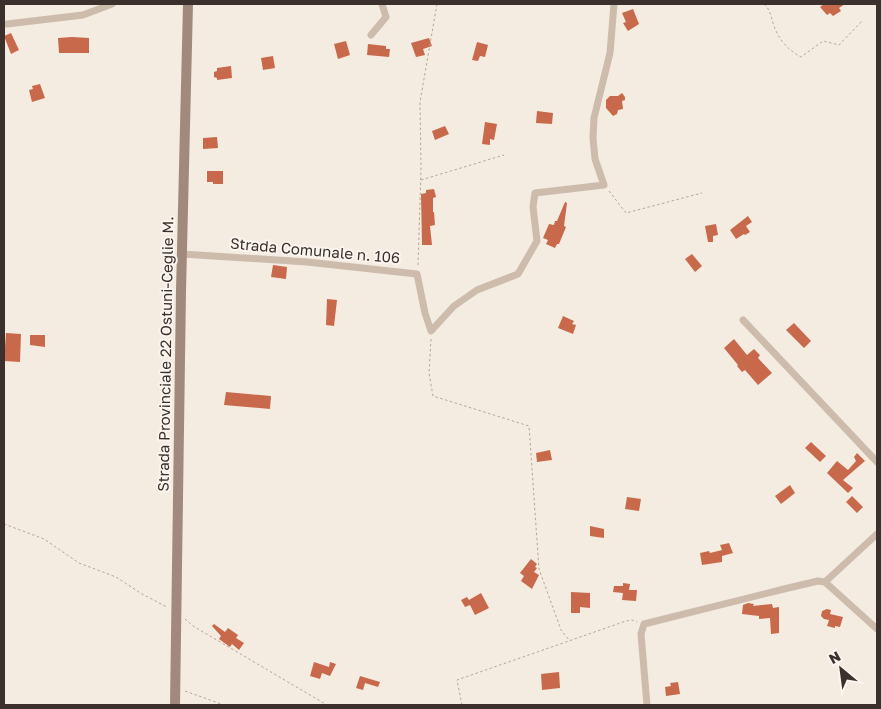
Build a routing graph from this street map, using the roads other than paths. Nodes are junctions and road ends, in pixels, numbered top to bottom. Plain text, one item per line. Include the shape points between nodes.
1 (112, 4) edge
2 (188, 4) edge
3 (382, 4) edge
4 (614, 4) edge
5 (7, 24) dead end
6 (371, 35) dead end
7 (182, 254) junction
8 (743, 320) dead end
9 (877, 462) edge
10 (877, 534) edge
11 (825, 582) junction
12 (877, 629) edge
13 (175, 705) edge
14 (647, 705) edge

1 - 5 street via 83,15
2 - 7 main road, Strada Provinciale 22 Ostuni-Ceglie M.
3 - 6 street via 386,17
4 - 7 street, Strada Comunale n. 106 via 610,53 594,118 595,159 604,185 535,193 533,207 537,241 518,274 477,290 454,306 432,331 417,274 307,262
7 - 13 main road, Strada Provinciale 22 Ostuni-Ceglie M.
8 - 9 street
10 - 11 street
11 - 12 street
11 - 14 street via 818,581 644,624 641,634

